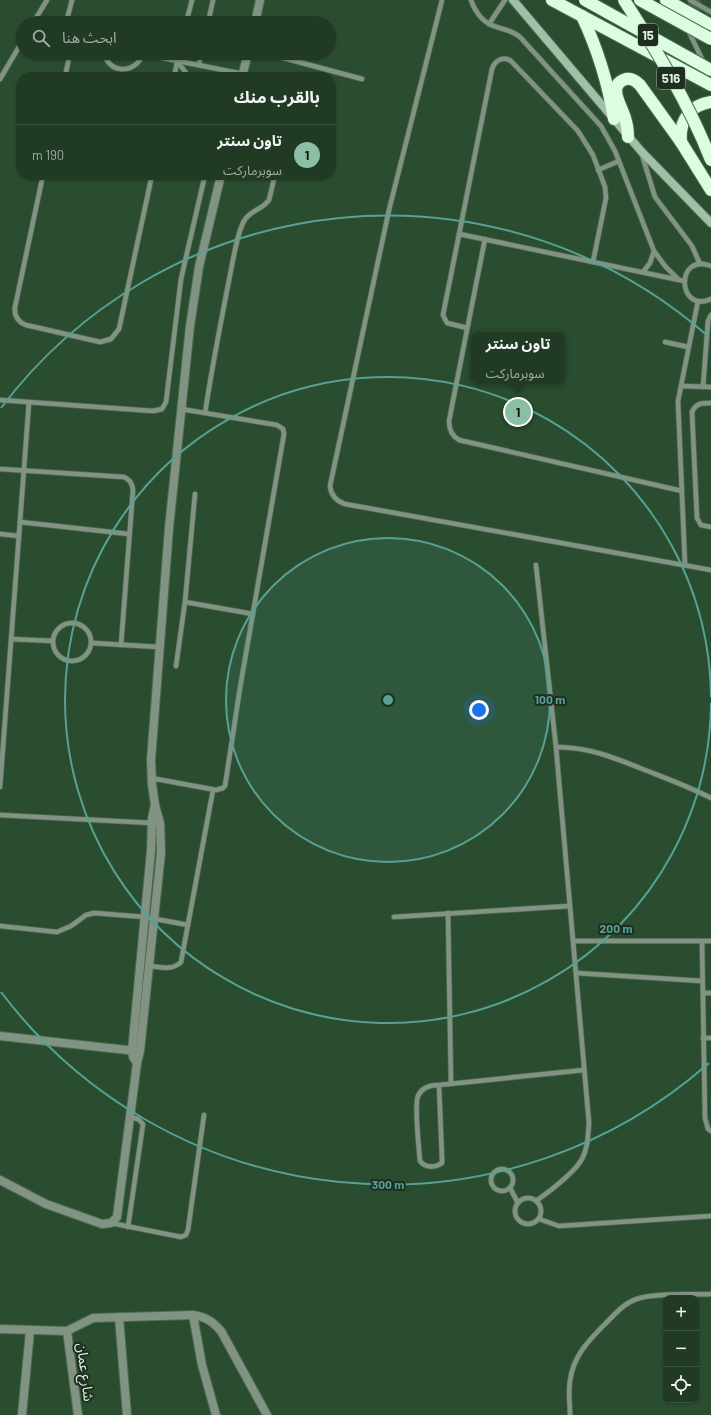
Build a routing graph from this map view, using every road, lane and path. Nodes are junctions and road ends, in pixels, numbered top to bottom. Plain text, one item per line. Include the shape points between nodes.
1 (46, 0) edge
2 (72, 0) edge
3 (192, 0) edge
4 (213, 0) edge
5 (260, 0) edge
6 (442, 0) edge
7 (471, 0) edge
8 (505, 0) edge
9 (513, 0) edge
10 (552, 0) edge
11 (585, 0) edge
12 (624, 0) edge
13 (640, 0) edge
14 (666, 0) edge
15 (673, 0) edge
16 (690, 0) edge
17 (711, 12) edge
18 (37, 16) edge
19 (68, 16) edge
20 (188, 16) edge
21 (210, 16) edge
22 (257, 16) edge
23 (582, 16) junction
24 (489, 24) junction
25 (711, 25) edge
26 (711, 39) edge
27 (16, 52) edge
28 (69, 60) edge
29 (107, 60) edge
30 (140, 60) edge
31 (173, 60) edge
32 (200, 60) edge
33 (246, 60) edge
34 (292, 60) edge
35 (177, 61) junction
36 (199, 65) junction
37 (710, 71) edge
38 (66, 72) edge
39 (175, 72) edge
40 (185, 72) edge
41 (230, 72) edge
42 (244, 72) edge
43 (0, 79) edge
44 (362, 79) dead end
45 (711, 85) edge
46 (711, 102) edge
47 (614, 120) junction
48 (628, 137) junction
49 (681, 142) junction
50 (641, 151) junction
51 (711, 160) edge
52 (620, 161) junction
53 (598, 170) junction
54 (42, 180) edge
55 (151, 180) edge
56 (204, 180) edge
57 (220, 180) edge
58 (274, 180) edge
59 (711, 190) edge
60 (711, 223) edge
61 (459, 234) junction
62 (485, 239) junction
63 (654, 251) junction
64 (593, 262) junction
65 (700, 264) junction
66 (711, 266) edge
67 (643, 272) junction
68 (678, 279) junction
69 (684, 280) junction
70 (711, 299) edge
71 (698, 301) junction
72 (711, 314) edge
73 (467, 328) junction
74 (665, 342) dead end
75 (688, 347) junction
76 (681, 386) junction
77 (703, 387) junction
78 (711, 387) edge
79 (0, 400) edge
80 (29, 402) junction
81 (711, 403) edge
82 (181, 409) junction
83 (205, 413) junction
84 (0, 468) edge
85 (24, 470) junction
86 (682, 491) junction
87 (195, 494) dead end
88 (20, 522) junction
89 (711, 527) edge
90 (0, 534) edge
91 (129, 534) junction
92 (19, 536) junction
93 (536, 565) dead end
94 (685, 565) junction
95 (711, 570) edge
96 (185, 602) junction
97 (253, 614) junction
98 (11, 638) junction
99 (53, 641) junction
100 (92, 643) junction
101 (121, 645) junction
102 (159, 647) junction
103 (176, 666) dead end
104 (2, 729) edge
105 (556, 747) junction
106 (151, 778) junction
107 (0, 787) edge
108 (213, 790) junction
109 (711, 798) edge
110 (155, 805) junction
111 (0, 815) edge
112 (152, 823) junction
113 (570, 906) junction
114 (448, 914) junction
115 (145, 917) junction
116 (394, 917) dead end
117 (154, 919) junction
118 (188, 925) junction
119 (0, 926) edge
120 (573, 941) junction
121 (702, 941) junction
122 (711, 941) edge
123 (149, 966) junction
124 (576, 973) junction
125 (702, 981) junction
126 (703, 993) junction
127 (711, 993) edge
128 (0, 1036) edge
129 (703, 1038) junction
130 (711, 1038) edge
131 (136, 1051) junction
132 (584, 1070) junction
133 (451, 1083) junction
134 (439, 1084) junction
135 (711, 1087) edge
136 (704, 1088) junction
137 (204, 1114) dead end
138 (130, 1117) junction
139 (711, 1131) edge
140 (0, 1180) edge
141 (510, 1188) junction
142 (536, 1201) junction
143 (518, 1203) junction
144 (711, 1216) edge
145 (539, 1219) junction
146 (111, 1223) junction
147 (128, 1227) junction
148 (711, 1294) edge
149 (193, 1315) junction
150 (119, 1317) junction
151 (0, 1329) edge
152 (30, 1331) junction
153 (67, 1331) junction
154 (22, 1415) edge
155 (78, 1415) edge
156 (119, 1415) edge
157 (127, 1415) edge
158 (216, 1415) edge
159 (267, 1415) edge
160 (570, 1415) edge

1 - 18 lane
2 - 19 lane
3 - 20 lane
4 - 21 lane
5 - 22 street
6 - 94 lane via 389,210 330,486 331,492 336,499 345,504
7 - 24 lane via 475,10
8 - 24 lane
9 - 47 main road
10 - 23 highway
11 - 37 highway, 15, bridge
12 - 51 highway, 516, bridge via 681,95
13 - 26 highway, 15, bridge
14 - 25 highway
15 - 37 lane
16 - 17 lane
23 - 45 highway
23 - 47 highway via 606,77
24 - 52 lane via 508,29 520,37 601,126
27 - 43 lane
28 - 38 lane
29 - 30 lane via 112,66 122,70 133,67
31 - 35 lane
32 - 36 lane
33 - 42 street
34 - 44 lane
35 - 36 lane
35 - 39 lane
35 - 40 lane
36 - 41 lane
46 - 49 highway via 694,108 685,118 680,129
47 - 48 main road
48 - 49 highway via 625,117 615,95 620,82 633,79
48 - 50 main road
49 - 59 highway
50 - 60 main road
50 - 65 lane via 655,197 692,246
52 - 53 lane
52 - 63 lane
53 - 61 lane via 588,146 572,124 512,61 499,59 492,69
53 - 64 lane via 605,187 606,198
54 - 55 lane via 15,315 26,325 104,342 111,339 119,329
56 - 80 lane via 181,279 164,406 153,411
57 - 82 street via 193,301
58 - 83 lane via 269,200 251,212 242,224 215,346
61 - 62 lane
61 - 73 lane via 443,315 449,324
62 - 64 lane
62 - 73 lane
63 - 67 lane via 650,263
63 - 68 lane
64 - 67 lane
65 - 66 lane
65 - 69 lane via 691,268
67 - 68 lane
68 - 69 lane
69 - 71 lane via 687,293
70 - 71 lane
71 - 75 lane
72 - 77 lane via 708,321
73 - 86 lane via 449,421 450,430 455,438
74 - 75 lane
75 - 76 lane
76 - 77 lane
76 - 86 lane via 678,406
77 - 78 lane
79 - 80 lane
80 - 85 lane
81 - 89 lane via 699,403 692,412 697,518 701,525
82 - 83 lane
82 - 102 street
83 - 97 lane via 277,425 284,432
84 - 85 lane
85 - 88 lane
85 - 91 lane via 129,479 133,490
86 - 94 lane
87 - 96 lane
88 - 91 lane
88 - 92 lane
90 - 92 lane
91 - 101 lane
92 - 98 lane
93 - 105 lane
94 - 95 lane
96 - 97 lane
96 - 103 lane
97 - 108 lane via 226,782 220,790
98 - 99 lane
98 - 104 lane
99 - 100 lane via 57,631 71,623 82,625
99 - 100 lane via 56,652 68,661 84,658
100 - 101 lane
101 - 102 lane
102 - 106 street
104 - 107 lane
105 - 109 lane via 572,747 603,753
105 - 113 lane
106 - 108 lane
106 - 110 street
108 - 118 lane
110 - 112 street
110 - 117 street via 160,823 161,852
111 - 112 lane
112 - 115 street
113 - 114 lane
113 - 120 lane
114 - 116 lane
114 - 133 lane
115 - 117 lane
115 - 119 lane via 94,913 57,932
115 - 131 street
117 - 118 lane
117 - 123 street
118 - 123 lane via 181,962 171,968
120 - 121 lane
120 - 124 lane
121 - 122 lane
121 - 125 lane
123 - 131 street
124 - 125 lane
124 - 132 lane
125 - 126 lane
126 - 127 lane
126 - 129 lane
128 - 131 street
129 - 130 lane
129 - 136 lane
131 - 138 street via 133,1057 137,1063
132 - 133 lane
132 - 142 lane via 589,1123 582,1160
133 - 134 lane
134 - 134 lane via 429,1086 418,1096 420,1161 429,1167 442,1163
135 - 136 lane
136 - 139 lane via 705,1118
137 - 147 lane via 187,1233 180,1237
138 - 146 street via 117,1217
138 - 147 lane via 138,1119 143,1124
140 - 146 street via 56,1209 102,1224
141 - 141 lane via 513,1178 508,1170 503,1168 493,1171 490,1181 492,1186 500,1191
141 - 143 lane
142 - 143 lane via 530,1198
142 - 145 lane via 541,1213
143 - 145 lane via 516,1216 520,1222 533,1224
144 - 145 lane via 559,1226
146 - 147 lane
148 - 160 lane via 650,1296 621,1307 578,1354 569,1383
149 - 150 street
149 - 158 street via 202,1365
149 - 159 street via 210,1320 221,1330
150 - 153 street via 93,1318
150 - 157 street
151 - 152 street
152 - 153 street
152 - 154 street
153 - 155 street, شارع عمان
156 - 157 street

